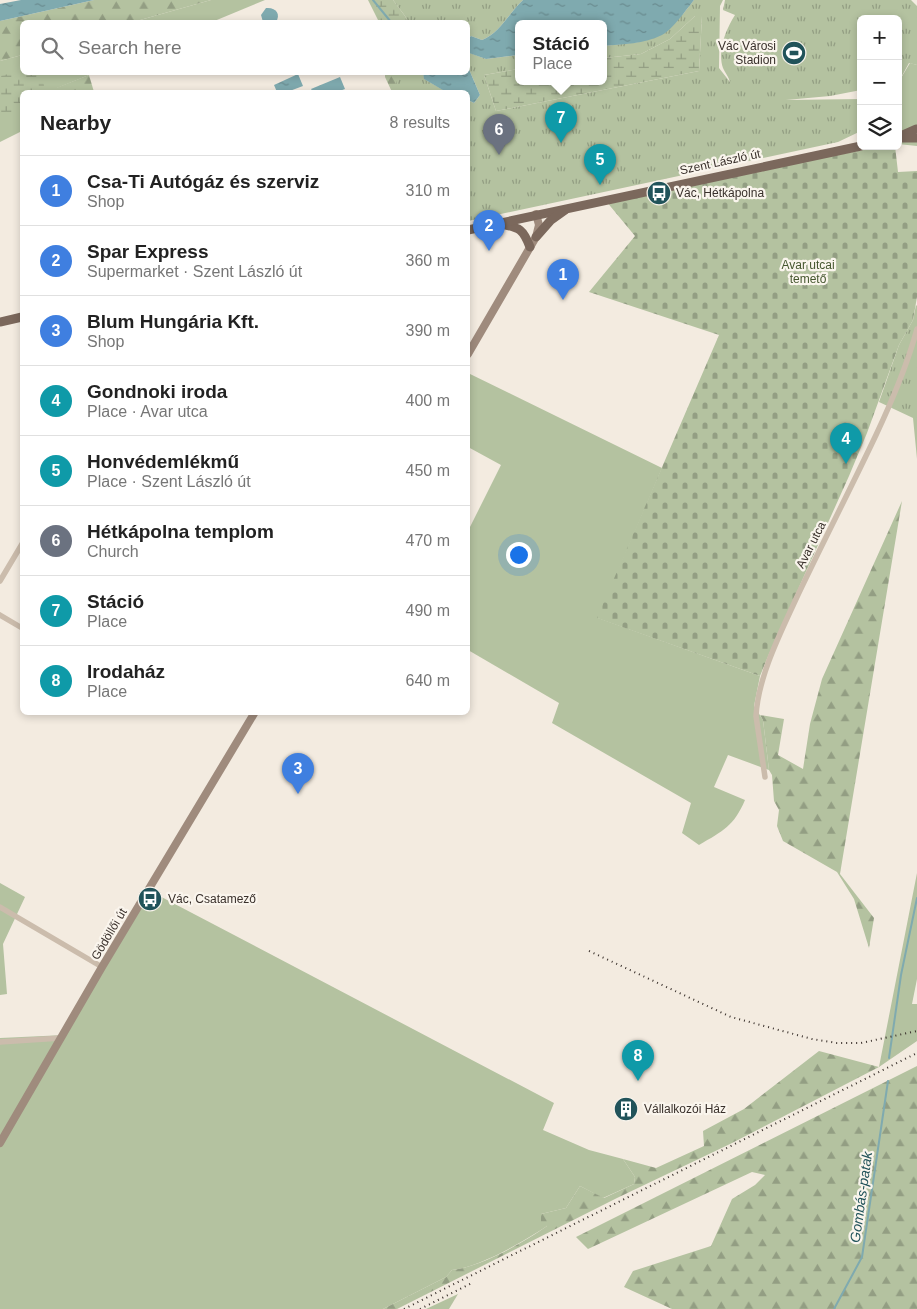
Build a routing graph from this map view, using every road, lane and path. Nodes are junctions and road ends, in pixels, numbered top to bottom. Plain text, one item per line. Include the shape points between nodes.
1 (917, 132) edge
2 (902, 137) edge
3 (857, 147) edge
4 (568, 208) junction
5 (536, 214) junction
6 (500, 223) junction
7 (470, 230) edge
8 (536, 237) junction
9 (530, 247) junction
10 (20, 317) edge
11 (0, 322) edge
12 (917, 329) edge
13 (470, 351) edge
14 (20, 547) edge
15 (16, 554) junction
16 (20, 557) edge
17 (0, 581) edge
18 (0, 615) edge
19 (20, 627) edge
20 (253, 715) edge
21 (765, 777) dead end
22 (0, 907) edge
23 (102, 968) junction
24 (61, 1038) junction
25 (0, 1042) edge
26 (0, 1143) edge

1 - 2 main road
3 - 4 main road, Szent László út
4 - 5 main road, Szent László út
4 - 8 main road via 551,220
5 - 6 main road, Szent László út
5 - 8 main road via 539,225
6 - 7 main road, Szent László út
6 - 9 main road via 521,230
8 - 9 main road
9 - 13 main road
10 - 11 main road
12 - 21 street, Avar utca via 905,370 883,420 768,662 756,708
14 - 15 street
15 - 16 street
15 - 17 street
18 - 19 street
20 - 23 main road, Gödöllői út
22 - 23 street
23 - 24 main road, Gödöllői út
24 - 25 street
24 - 26 main road, Gödöllői út

